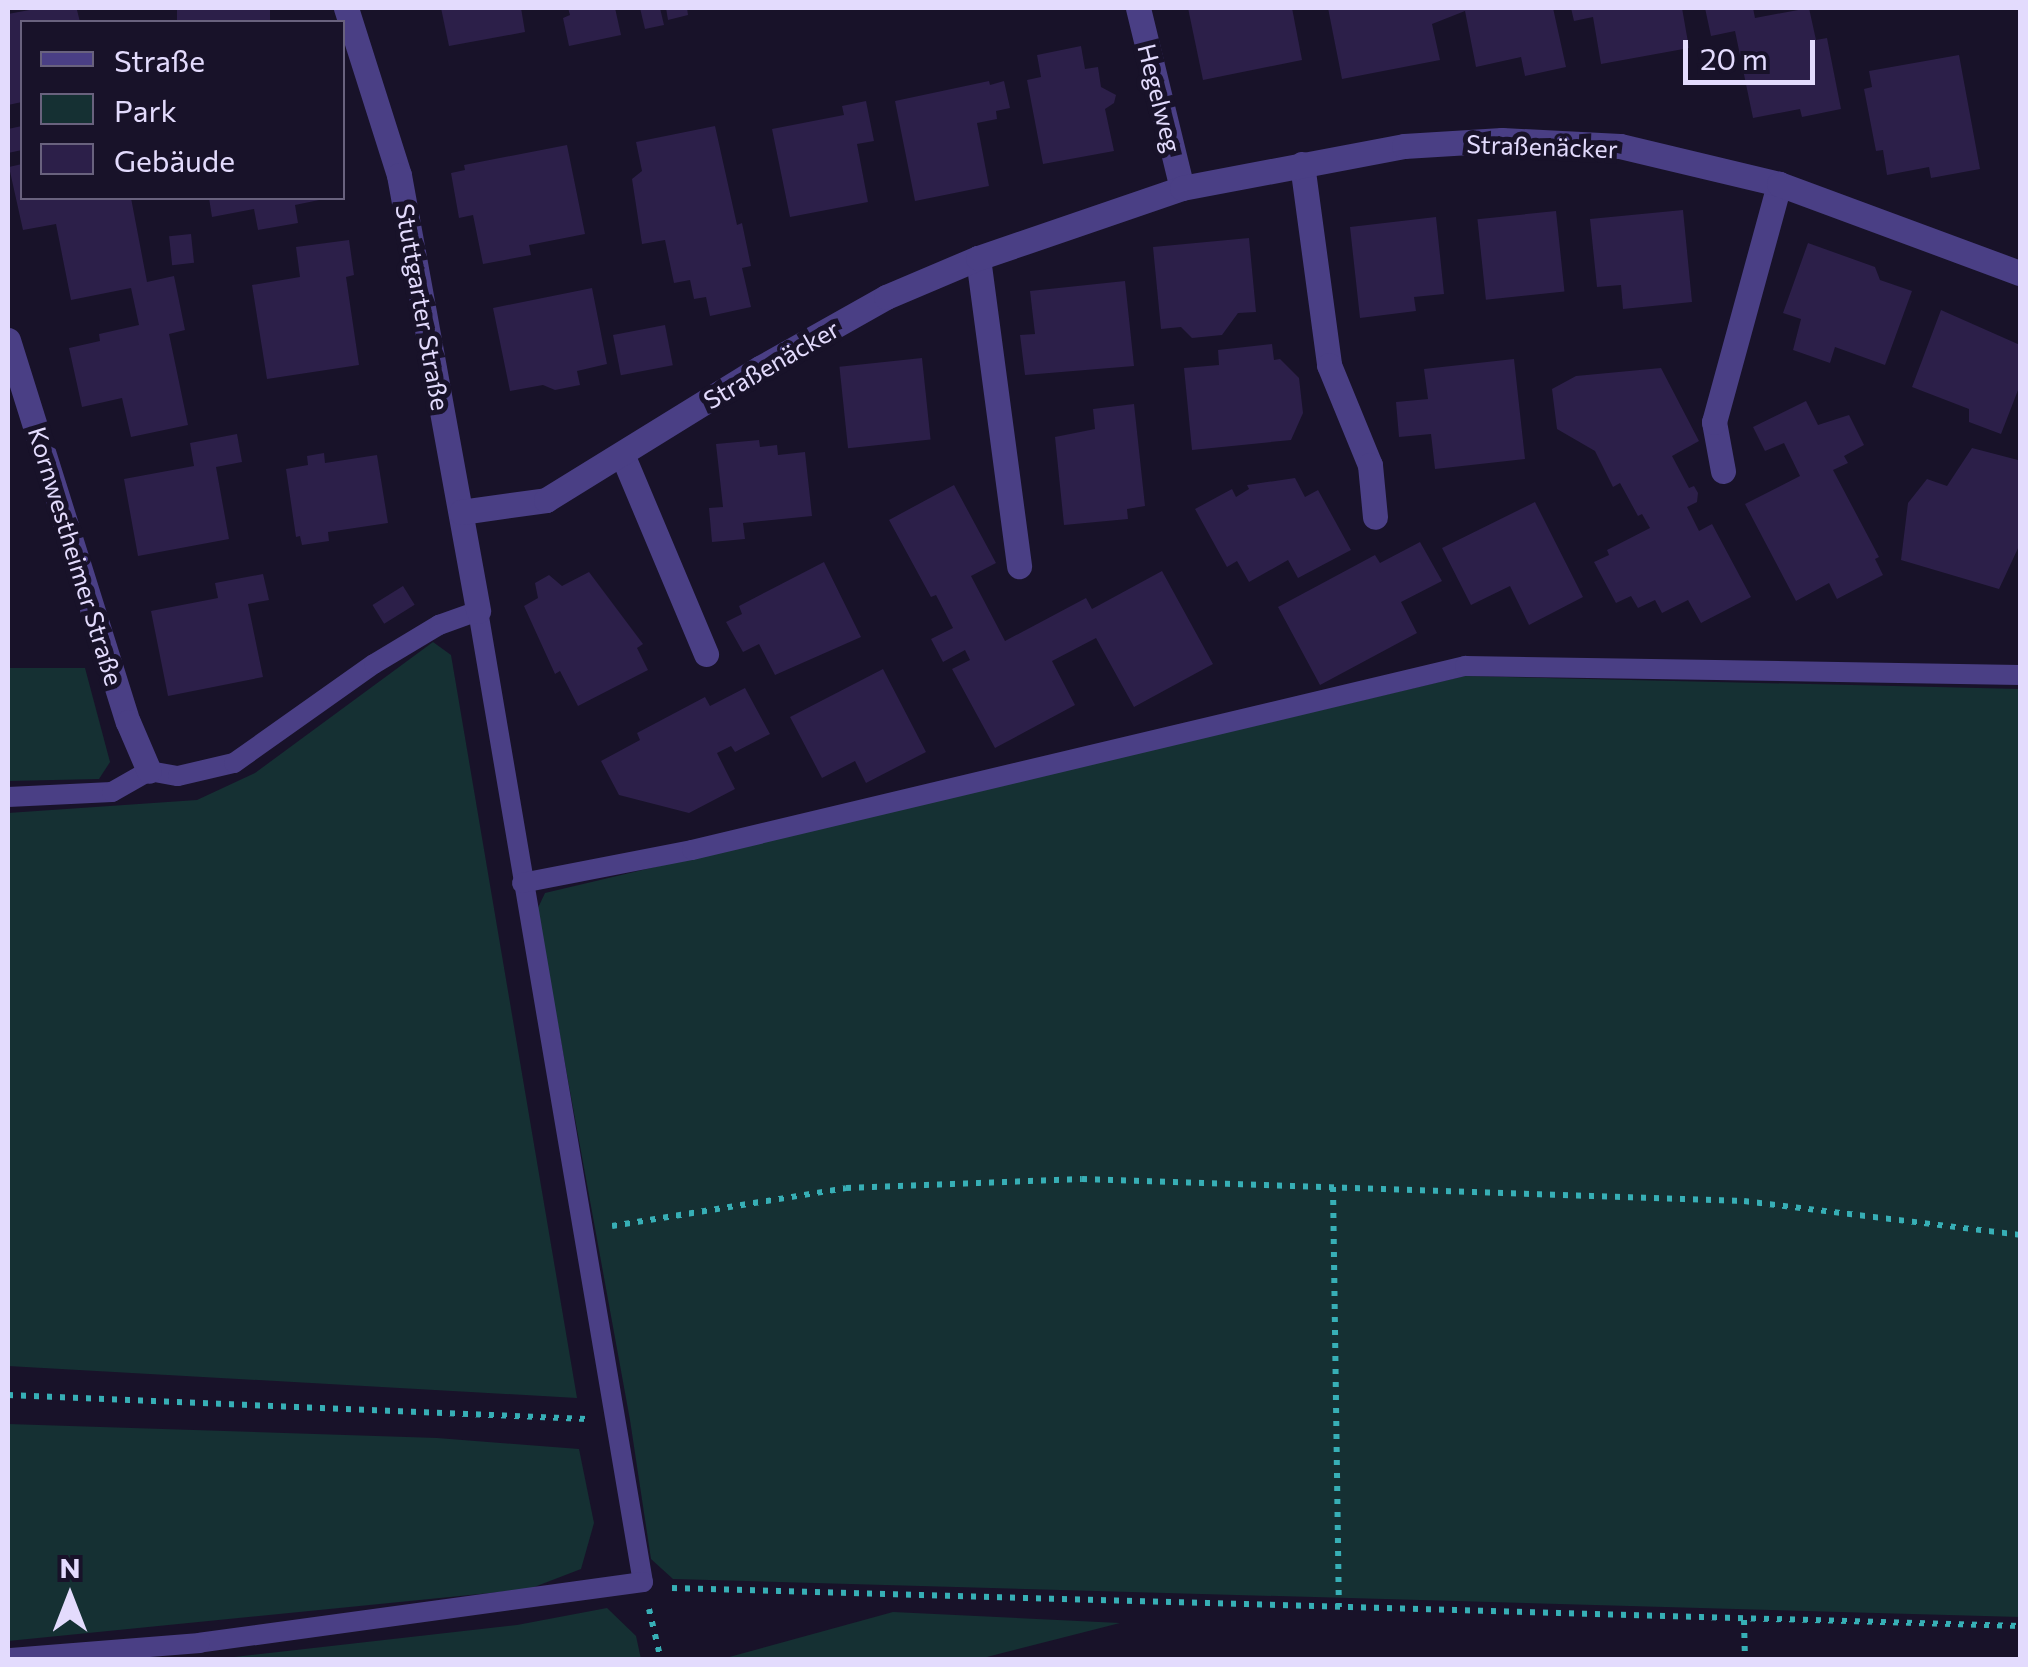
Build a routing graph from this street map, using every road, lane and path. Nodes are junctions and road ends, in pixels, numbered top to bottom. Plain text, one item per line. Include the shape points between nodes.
1 (346, 8) edge
2 (1138, 8) edge
3 (1302, 164) junction
4 (1779, 184) junction
5 (1182, 188) junction
6 (978, 258) junction
7 (2020, 273) edge
8 (8, 340) edge
9 (622, 454) junction
10 (1723, 471) dead end
11 (461, 512) junction
12 (1375, 517) dead end
13 (1019, 566) dead end
14 (478, 611) junction
15 (706, 654) dead end
16 (2020, 676) edge
17 (149, 770) junction
18 (8, 798) edge
19 (522, 883) junction
20 (1333, 1186) junction
21 (581, 1231) junction
22 (2020, 1235) edge
23 (8, 1395) edge
24 (613, 1420) junction
25 (643, 1582) junction
26 (1340, 1607) junction
27 (1744, 1620) junction
28 (2020, 1626) edge
29 (8, 1658) edge
30 (661, 1660) edge
31 (1746, 1660) edge

1 - 11 street, Stuttgarter Straße via 399,175
2 - 5 street, Hegelweg
3 - 4 street, Straßenäcker via 1404,146 1502,140 1620,146
3 - 5 street, Straßenäcker
3 - 12 street via 1329,366 1370,464
4 - 7 street, Straßenäcker
4 - 10 street via 1714,422
5 - 6 street, Straßenäcker
6 - 9 street, Straßenäcker via 886,297
6 - 13 street
8 - 17 street, Kornwestheimer Straße
9 - 11 street, Straßenäcker via 546,500
9 - 15 street
11 - 14 street, Stuttgarter Straße
14 - 17 lane via 439,624 374,664 234,763 178,776
14 - 19 lane
16 - 19 lane via 1465,666 692,850
17 - 18 lane via 112,792
19 - 21 lane
20 - 21 path via 1082,1178 846,1188
20 - 22 path via 1744,1201
20 - 26 path
21 - 24 lane
23 - 24 path
24 - 25 lane
25 - 26 path via 669,1588
25 - 29 lane via 237,1638
25 - 30 path
26 - 27 path
27 - 28 path
27 - 31 path

